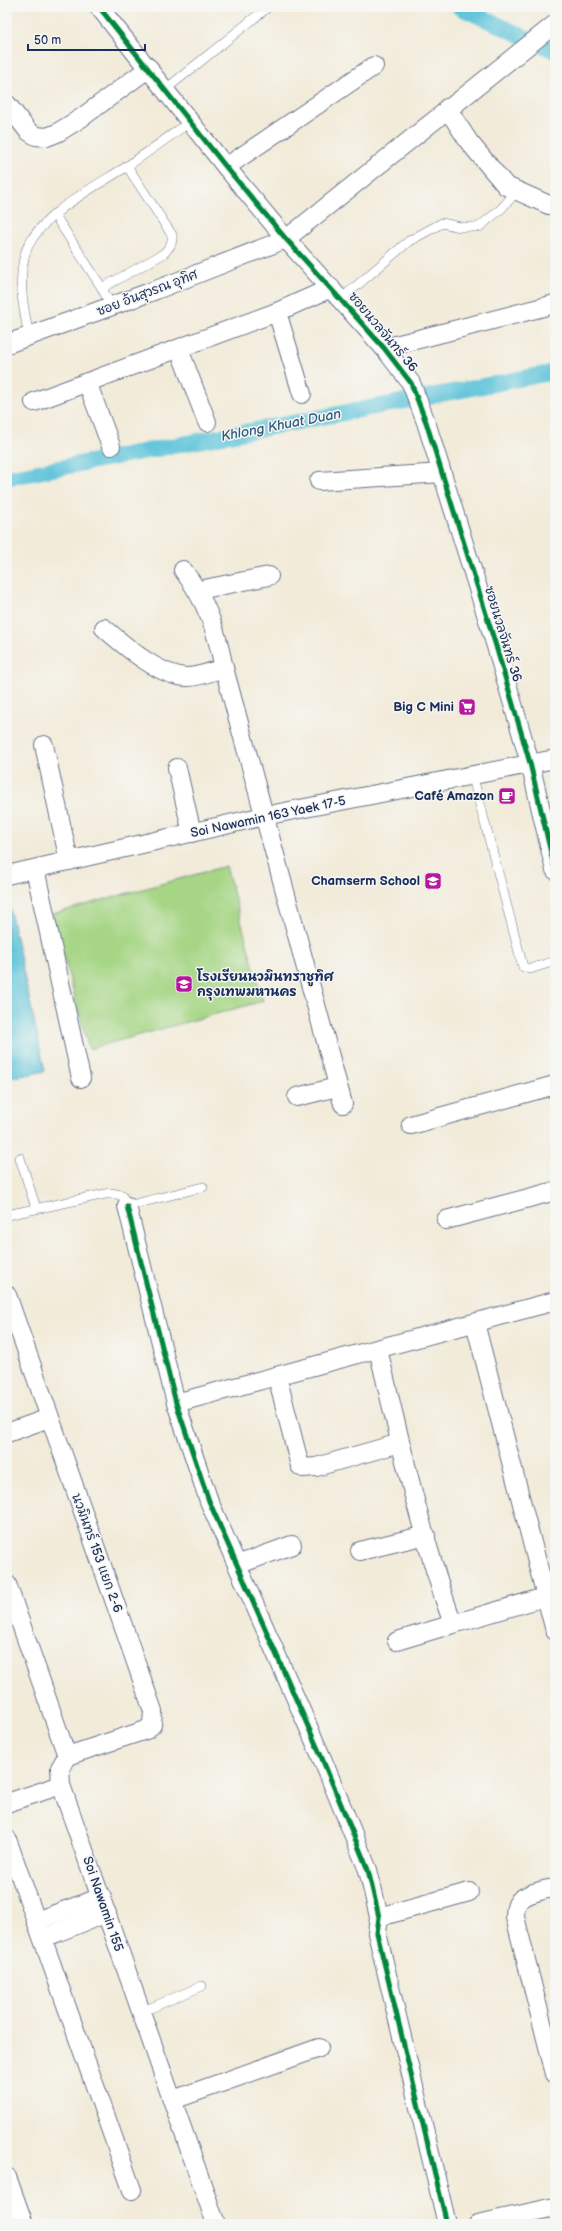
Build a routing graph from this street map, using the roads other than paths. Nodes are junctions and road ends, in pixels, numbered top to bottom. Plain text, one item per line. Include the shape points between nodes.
1 (99, 7) edge
2 (268, 7) edge
3 (555, 24) edge
4 (374, 66) dead end
5 (149, 68) junction
6 (166, 89) junction
7 (7, 104) edge
8 (447, 108) junction
9 (191, 121) junction
10 (127, 166) junction
11 (226, 167) junction
12 (517, 191) junction
13 (555, 205) edge
14 (54, 214) junction
15 (286, 239) junction
16 (102, 288) junction
17 (336, 293) junction
18 (555, 304) edge
19 (112, 306) junction
20 (277, 312) junction
21 (29, 336) junction
22 (7, 344) edge
23 (384, 348) junction
24 (179, 349) junction
25 (87, 382) junction
26 (302, 394) dead end
27 (34, 402) dead end
28 (207, 422) dead end
29 (111, 446) dead end
30 (442, 473) junction
31 (319, 481) dead end
32 (183, 570) dead end
33 (269, 576) dead end
34 (198, 590) junction
35 (104, 628) dead end
36 (224, 668) junction
37 (44, 745) dead end
38 (555, 759) edge
39 (530, 763) junction
40 (177, 768) dead end
41 (472, 774) junction
42 (264, 816) junction
43 (192, 833) junction
44 (69, 861) junction
45 (35, 869) junction
46 (555, 870) edge
47 (7, 875) edge
48 (555, 961) edge
49 (81, 1078) dead end
50 (555, 1085) edge
51 (337, 1087) junction
52 (297, 1097) dead end
53 (343, 1104) dead end
54 (411, 1125) dead end
55 (20, 1158) dead end
56 (203, 1187) dead end
57 (555, 1191) edge
58 (127, 1206) junction
59 (36, 1208) junction
60 (8, 1212) edge
61 (446, 1220) dead end
62 (7, 1295) edge
63 (555, 1301) edge
64 (475, 1323) junction
65 (378, 1349) junction
66 (277, 1376) junction
67 (176, 1403) junction
68 (49, 1418) junction
69 (7, 1433) edge
70 (400, 1443) junction
71 (426, 1535) junction
72 (292, 1544) dead end
73 (360, 1551) dead end
74 (237, 1565) junction
75 (7, 1584) edge
76 (550, 1596) edge
77 (453, 1624) junction
78 (555, 1631) edge
79 (397, 1641) dead end
80 (67, 1756) junction
81 (61, 1785) junction
82 (7, 1803) edge
83 (7, 1839) edge
84 (555, 1888) edge
85 (469, 1892) dead end
86 (104, 1905) junction
87 (379, 1917) junction
88 (40, 1930) junction
89 (202, 1986) dead end
90 (141, 2012) junction
91 (319, 2048) dead end
92 (555, 2074) edge
93 (172, 2100) junction
94 (7, 2177) edge
95 (132, 2190) dead end
96 (555, 2207) edge
97 (24, 2224) edge
98 (216, 2224) edge
99 (447, 2224) edge
100 (478, 2224) edge

1 - 5 street, ซอยนวลจันทร์ 36
2 - 6 lane
3 - 8 street, ซอย อ้นสุวรณ อุทิศ
4 - 11 street
5 - 6 street, ซอยนวลจันทร์ 36
5 - 7 street via 81,118 47,137 36,136 28,131
6 - 9 street, ซอยนวลจันทร์ 36
8 - 12 street via 494,174 506,186
8 - 15 street, ซอย อ้นสุวรณ อุทิศ
9 - 10 lane
9 - 11 street, ซอยนวลจันทร์ 36
10 - 14 lane
10 - 16 lane via 172,235 172,240 170,248 163,254
11 - 15 street, ซอยนวลจันทร์ 36
12 - 13 street via 549,205
12 - 17 lane via 480,227 460,227 442,223 409,241
14 - 16 lane
14 - 21 lane via 35,236 24,257 21,291
15 - 17 street, ซอยนวลจันทร์ 36
15 - 19 street, ซอย อ้นสุวรณ อุทิศ
16 - 19 lane
17 - 20 street
17 - 23 street, ซอยนวลจันทร์ 36
18 - 23 street
19 - 21 street, ซอย อ้นสุวรณ อุทิศ
20 - 24 street
20 - 26 street
21 - 22 street, ซอย อ้นสุวรณ อุทิศ
23 - 30 street, ซอยนวลจันทร์ 36 via 411,383
24 - 25 street
24 - 28 street
25 - 27 street
25 - 29 street
30 - 31 street
30 - 39 street, ซอยนวลจันทร์ 36
32 - 34 street
33 - 34 street
34 - 36 street via 218,641
35 - 36 street via 141,658 176,676 189,677
36 - 42 street
37 - 44 street
38 - 39 street, Soi Nawamin 163 Yaek 17-5
39 - 41 street, Soi Nawamin 163 Yaek 17-5
39 - 46 street, ซอยนวลจันทร์ 36
40 - 43 street
41 - 42 street, Soi Nawamin 163 Yaek 17-5
41 - 48 lane via 522,967 530,968
42 - 43 street, Soi Nawamin 163 Yaek 17-5
42 - 51 street
43 - 44 street, Soi Nawamin 163 Yaek 17-5
44 - 45 street, Soi Nawamin 163 Yaek 17-5
45 - 47 street, Soi Nawamin 163 Yaek 17-5
45 - 49 street
50 - 54 street
51 - 52 street
51 - 53 street
55 - 59 lane
56 - 58 lane
57 - 61 street
58 - 59 lane via 122,1195 110,1193
58 - 67 street
59 - 60 lane
62 - 68 street, นวมินทร์ 153 แยก 2-6
63 - 64 street
64 - 65 street
64 - 76 street
65 - 66 street
65 - 70 street
66 - 67 street
66 - 70 street via 300,1466 303,1468 316,1467
67 - 74 street via 209,1501
68 - 69 street
68 - 80 street, นวมินทร์ 153 แยก 2-6 via 153,1712 152,1725 146,1730
70 - 71 street
71 - 73 street
71 - 77 street
72 - 74 street
74 - 87 street via 368,1870
75 - 80 street
76 - 77 street
76 - 78 street
77 - 79 street
80 - 81 street, Soi Nawamin 155 via 60,1768
81 - 82 street
81 - 86 street, Soi Nawamin 155
83 - 88 street
84 - 92 street via 526,1897 519,1902 515,1908 515,1917
85 - 87 street
86 - 88 street
86 - 90 street, Soi Nawamin 155
87 - 99 street via 377,1933
88 - 95 street
89 - 90 lane
90 - 93 street, Soi Nawamin 155
91 - 93 street
93 - 98 street, Soi Nawamin 155
94 - 97 street
96 - 100 street

